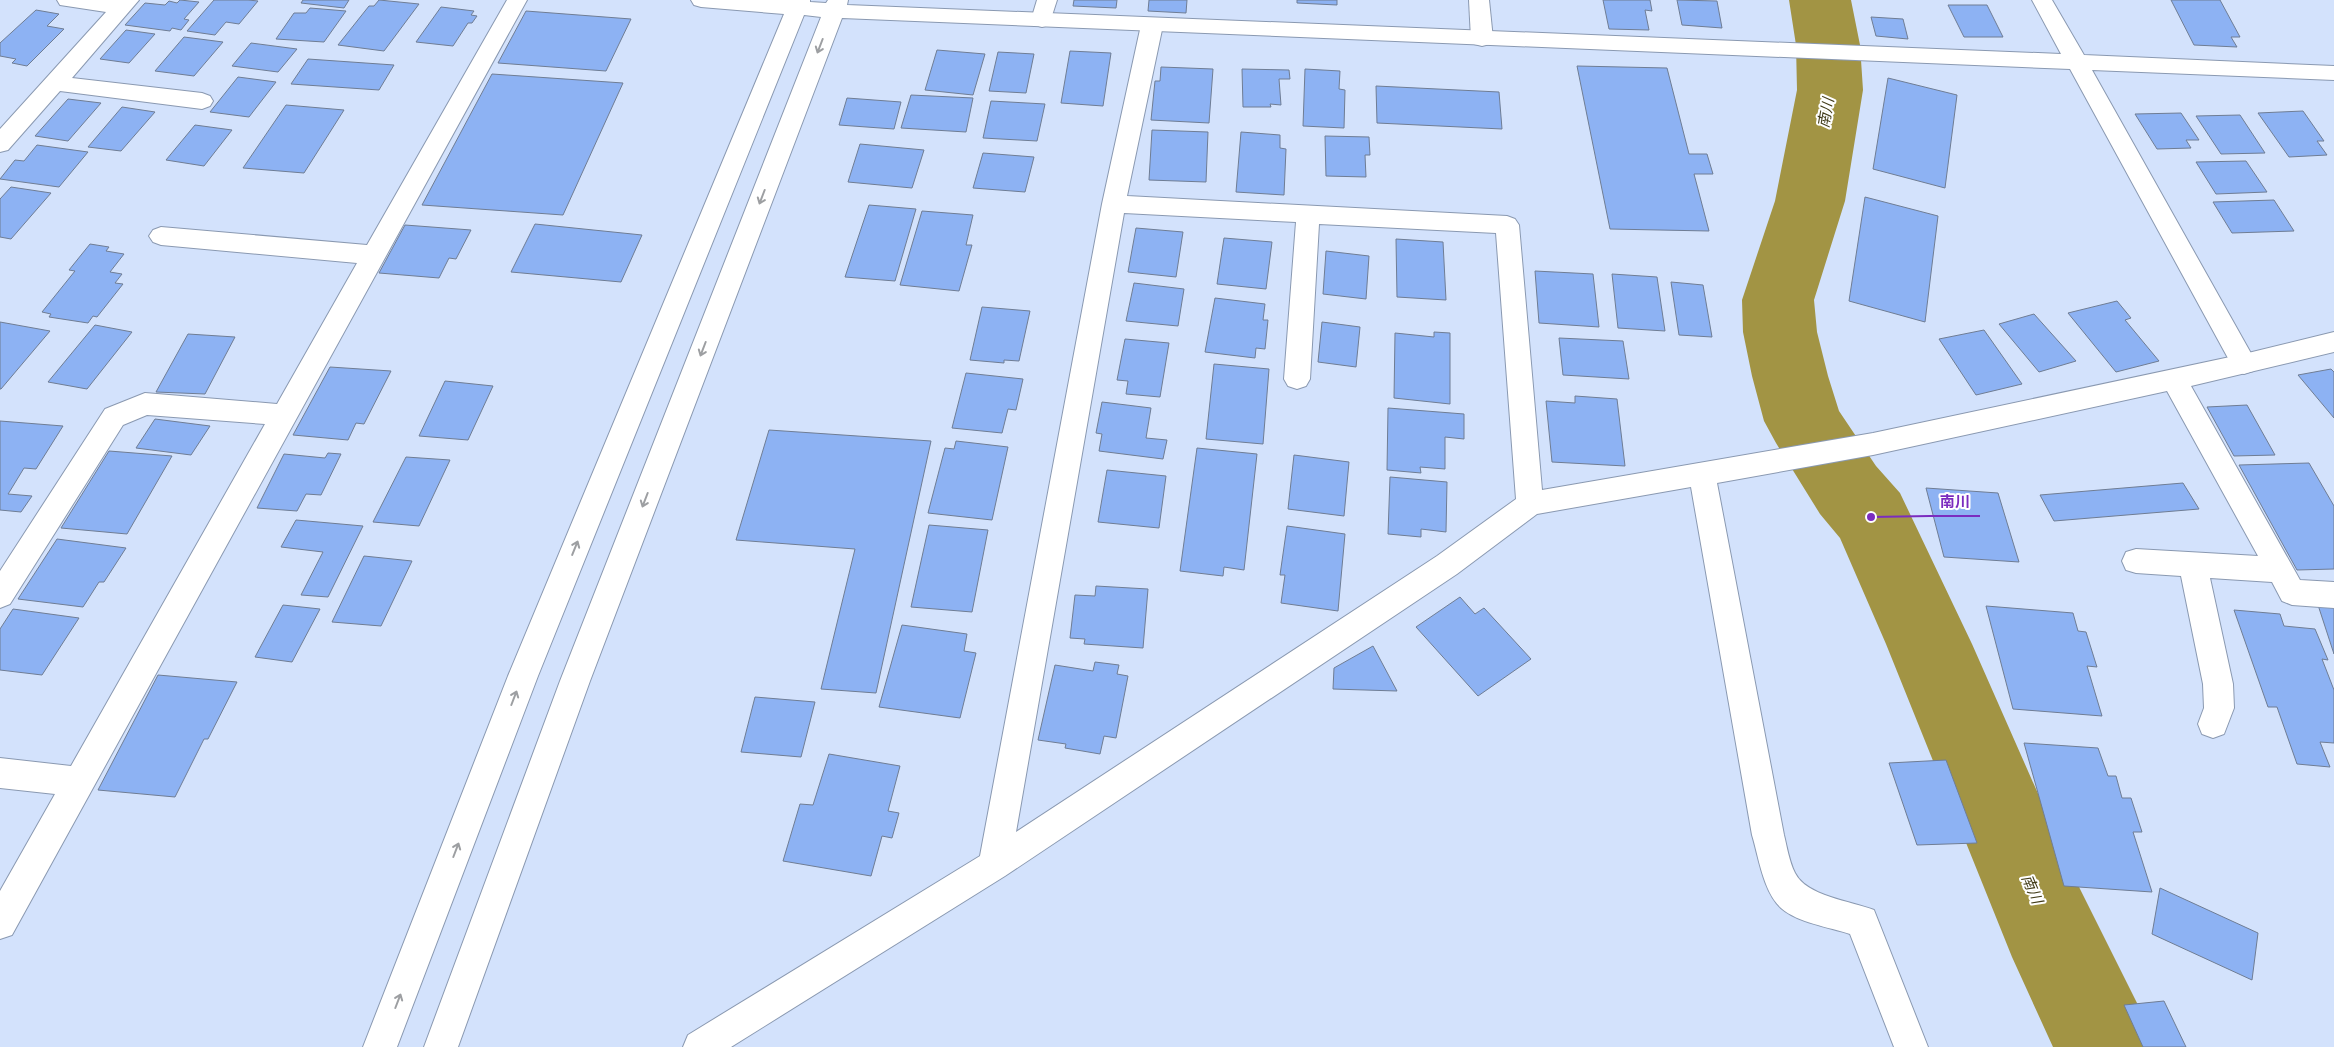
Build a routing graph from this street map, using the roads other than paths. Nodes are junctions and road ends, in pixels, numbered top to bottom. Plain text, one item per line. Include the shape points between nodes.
1 (67, 0) edge
2 (517, 0) edge
3 (701, 0) edge
4 (1047, 0) edge
5 (1478, 0) edge
6 (2042, 0) edge
7 (126, 4) edge
8 (798, 4) edge
9 (836, 6) edge
10 (1042, 20) junction
11 (1152, 25) junction
12 (1482, 39) junction
13 (2078, 63) junction
14 (2334, 73) edge
15 (55, 82) junction
16 (202, 101) dead end
17 (0, 144) edge
18 (1114, 204) junction
19 (1308, 214) junction
20 (161, 236) dead end
21 (374, 255) junction
22 (2334, 342) edge
23 (2244, 364) junction
24 (1297, 379) dead end
25 (2174, 379) junction
26 (284, 415) junction
27 (1702, 474) junction
28 (1530, 504) junction
29 (2136, 561) dead end
30 (2193, 565) junction
31 (2281, 570) junction
32 (0, 595) edge
33 (2334, 595) edge
34 (2213, 724) dead end
35 (0, 773) edge
36 (79, 782) junction
37 (994, 866) junction
38 (0, 923) edge
39 (380, 1047) edge
40 (441, 1047) edge
41 (700, 1047) edge
42 (1911, 1047) edge

1 - 7 street
2 - 21 street
3 - 8 street
4 - 10 street
5 - 12 street
6 - 13 street
7 - 15 street
8 - 9 street
39 -> 8 street via 523,676
9 - 10 street
9 -> 40 street via 575,681
10 - 11 street
11 - 12 street
11 - 18 street
12 - 13 street
13 - 14 street
13 - 23 street
15 - 16 street
15 - 17 street
18 - 19 street
18 - 37 street
19 - 24 street
19 - 28 street via 1507,225
20 - 21 street
21 - 26 street
22 - 23 street
23 - 25 street
25 - 27 street via 1873,444
25 - 31 street
26 - 32 street via 145,404 114,417
26 - 36 street
27 - 28 street
27 - 42 street via 1768,835 1784,884 1802,903 1862,922
28 - 37 street via 1447,565
29 - 30 street
30 - 31 street
30 - 34 street via 2218,684 2218,708
31 - 33 street via 2292,592
35 - 36 street
36 - 38 street
37 - 41 street

